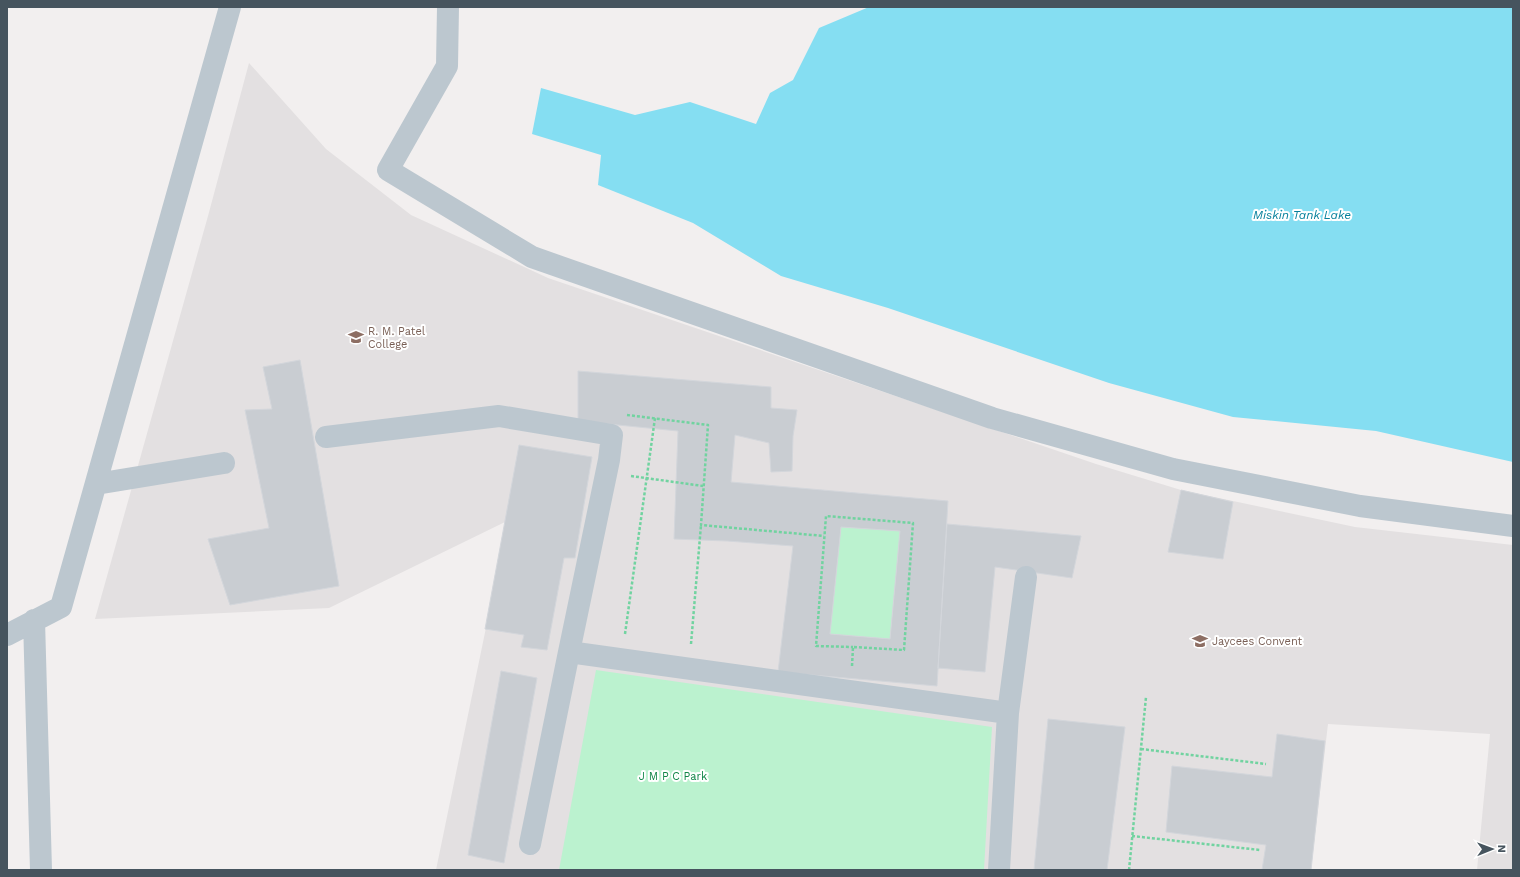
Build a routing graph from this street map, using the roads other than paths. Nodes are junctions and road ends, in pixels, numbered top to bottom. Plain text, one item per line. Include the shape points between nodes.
1 (230, 7) edge
2 (448, 7) edge
3 (326, 438) dead end
4 (224, 463) dead end
5 (96, 484) junction
6 (1513, 526) edge
7 (1026, 577) dead end
8 (34, 620) junction
9 (7, 635) edge
10 (569, 652) junction
11 (1008, 713) junction
12 (530, 844) dead end
13 (40, 870) edge
14 (999, 870) edge

1 - 5 street
2 - 6 street via 447,66 388,170 532,257 992,418 1173,469 1360,506
3 - 10 street via 499,416 612,435
4 - 5 street
5 - 8 street via 61,606
7 - 11 street
8 - 9 street
8 - 13 street
10 - 11 street
10 - 12 street
11 - 14 street

